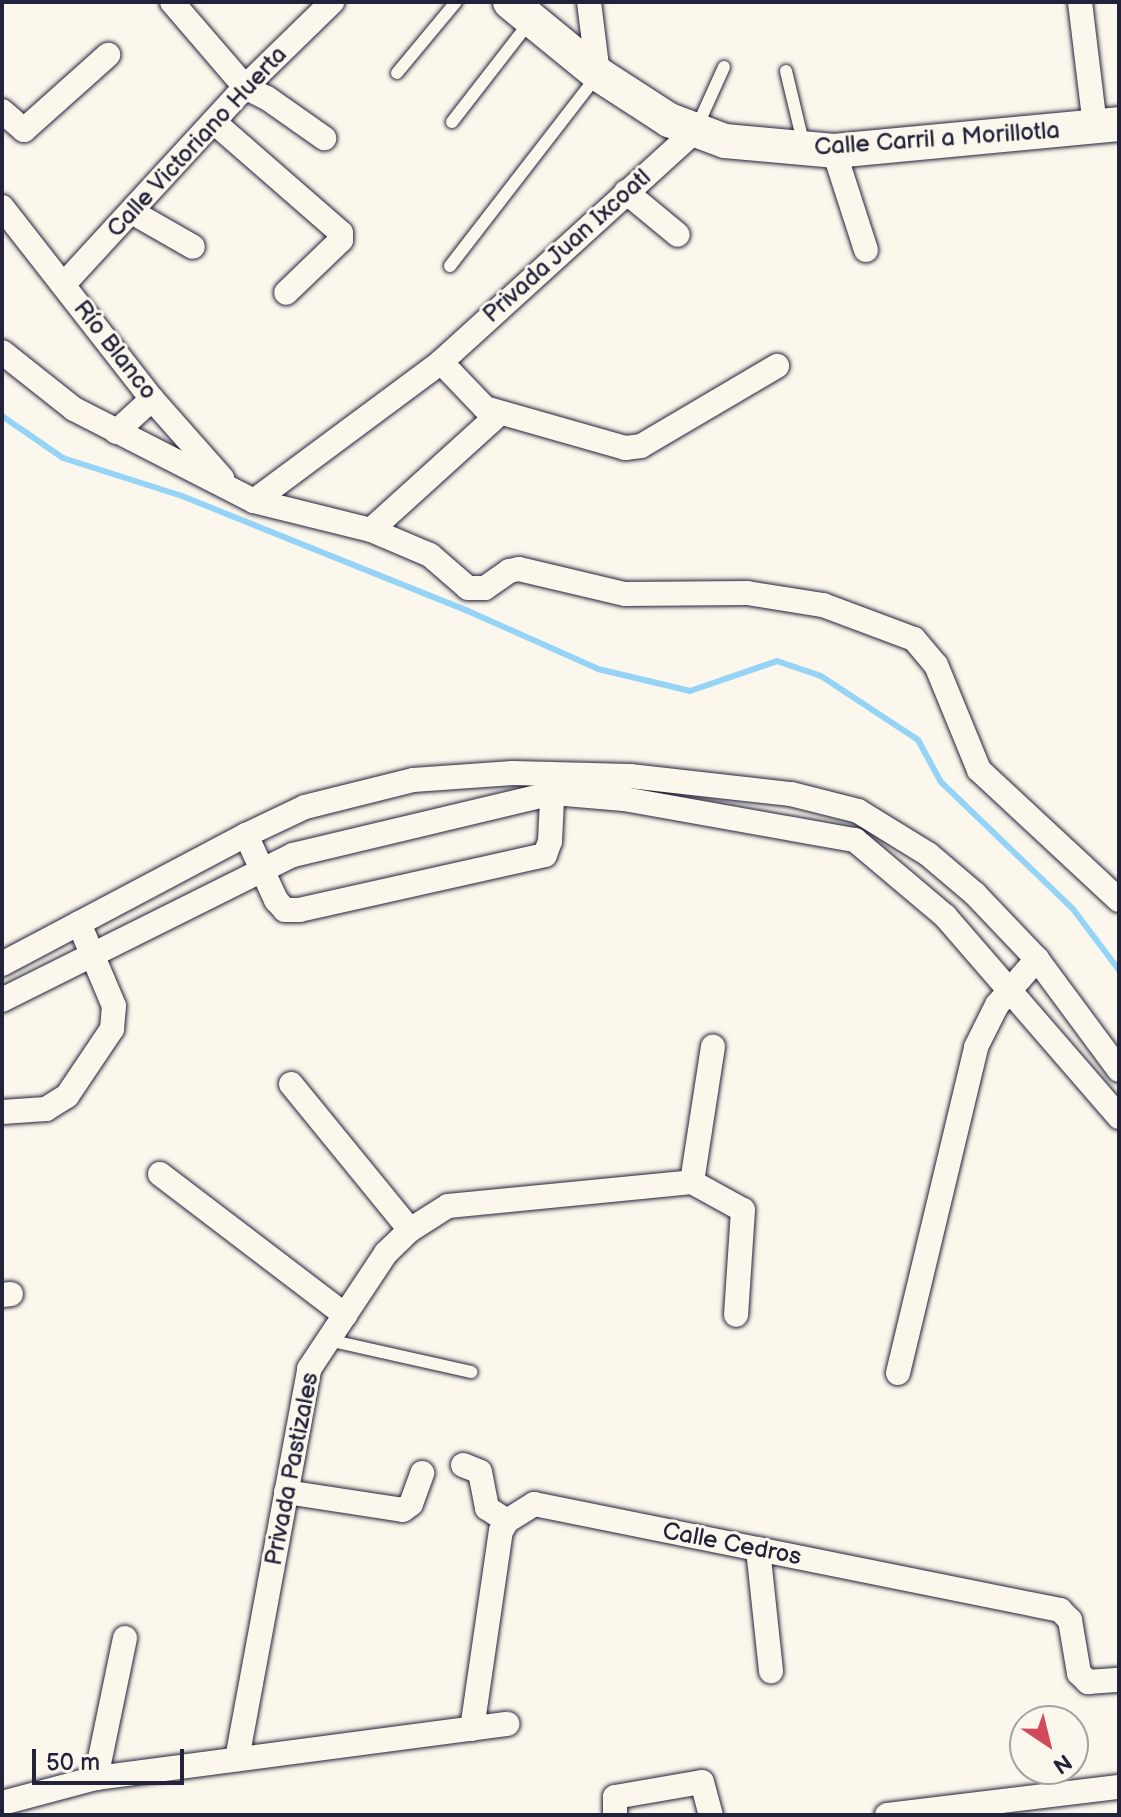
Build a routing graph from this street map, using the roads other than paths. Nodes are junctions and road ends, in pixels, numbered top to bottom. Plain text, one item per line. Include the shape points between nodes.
1 (172, 2) edge
2 (332, 2) edge
3 (456, 2) edge
4 (589, 2) edge
5 (1080, 2) edge
6 (521, 10) edge
7 (108, 55) dead end
8 (724, 67) dead end
9 (786, 71) dead end
10 (397, 73) dead end
11 (598, 74) junction
12 (245, 87) junction
13 (2, 111) edge
14 (452, 122) dead end
15 (215, 123) junction
16 (1107, 125) edge
17 (694, 132) junction
18 (324, 138) dead end
19 (819, 150) junction
20 (626, 192) junction
21 (2, 207) edge
22 (132, 212) junction
23 (678, 235) dead end
24 (193, 247) dead end
25 (866, 250) dead end
26 (450, 266) dead end
27 (64, 284) junction
28 (286, 293) dead end
29 (2, 352) edge
30 (441, 362) junction
31 (777, 366) dead end
32 (152, 399) junction
33 (499, 414) junction
34 (116, 432) junction
35 (232, 489) junction
36 (254, 501) junction
37 (371, 530) junction
38 (553, 783) junction
39 (246, 835) junction
40 (263, 869) junction
41 (1114, 884) edge
42 (79, 923) junction
43 (94, 956) junction
44 (1037, 959) junction
45 (2, 964) edge
46 (1010, 987) junction
47 (2, 1000) edge
48 (713, 1047) dead end
49 (1119, 1070) edge
50 (291, 1084) dead end
51 (2, 1112) edge
52 (1119, 1117) edge
53 (160, 1174) dead end
54 (692, 1182) junction
55 (410, 1230) junction
56 (345, 1315) junction
57 (736, 1315) dead end
58 (328, 1340) junction
59 (471, 1372) dead end
60 (898, 1373) dead end
61 (463, 1465) dead end
62 (422, 1473) dead end
63 (286, 1492) junction
64 (507, 1521) junction
65 (758, 1549) junction
66 (125, 1638) dead end
67 (771, 1671) dead end
68 (1119, 1680) edge
69 (507, 1724) dead end
70 (472, 1729) junction
71 (237, 1759) junction
72 (96, 1778) junction
73 (1119, 1787) edge
74 (2, 1803) edge
75 (615, 1815) edge
76 (711, 1815) edge
77 (887, 1815) edge

1 - 12 street
2 - 12 street, Calle Victoriano Huerta
3 - 10 lane
4 - 11 street
5 - 16 street
6 - 11 street, Calle Carril a Morillotla
6 - 14 lane
7 - 13 street via 24,130
8 - 17 lane
9 - 19 lane
11 - 17 street, Calle Carril a Morillotla
11 - 26 lane
12 - 15 street, Calle Victoriano Huerta
12 - 18 street
15 - 22 street, Calle Victoriano Huerta
15 - 28 street via 341,233 341,240
16 - 19 street, Calle Carril a Morillotla
17 - 19 street, Calle Carril a Morillotla via 725,141
17 - 20 street, Privada Juan Ixcoatl
19 - 25 street
20 - 23 street
20 - 30 street, Privada Juan Ixcoatl
21 - 27 street, Río Blanco
22 - 24 street
22 - 27 street, Calle Victoriano Huerta
27 - 32 street, Río Blanco
29 - 34 street via 74,409
30 - 33 street via 485,408
30 - 36 street, Privada Juan Ixcoatl
31 - 33 street via 641,446 625,448
32 - 34 street
32 - 35 street, Río Blanco
33 - 37 street
34 - 35 street
35 - 36 street
36 - 37 street
37 - 41 street via 430,555 477,590 519,569 625,594 747,593 823,605 914,639 936,665 979,770
38 - 39 street via 413,780 305,807
38 - 40 street via 293,855
38 - 40 street via 550,841 545,855 532,859 299,910 285,910
38 - 44 street via 630,776 791,794 858,811 928,854
38 - 46 street via 849,836 945,916
39 - 40 street
39 - 42 street
40 - 43 street
42 - 43 street
42 - 45 street
43 - 47 street
43 - 51 street via 114,1006 112,1029 67,1096 46,1109
44 - 46 street
44 - 49 street
46 - 52 street
46 - 60 street via 976,1047
48 - 54 street
50 - 55 street
53 - 56 street
54 - 55 street, Privada Pastizales via 448,1206
54 - 57 street via 743,1210
55 - 56 street, Privada Pastizales via 386,1253
56 - 58 street, Privada Pastizales
58 - 59 lane
58 - 63 street, Privada Pastizales via 309,1369
61 - 64 street via 480,1472 487,1508
62 - 63 street via 411,1504 403,1510
63 - 71 street, Privada Pastizales
64 - 65 street, Calle Cedros via 534,1504
64 - 70 street via 501,1531
65 - 67 street
65 - 68 street, Calle Cedros via 1060,1610 1070,1620 1079,1673 1088,1682
66 - 72 street
69 - 70 street
70 - 71 street
71 - 72 street
72 - 74 street
73 - 77 street
75 - 76 street via 615,1797 702,1782

